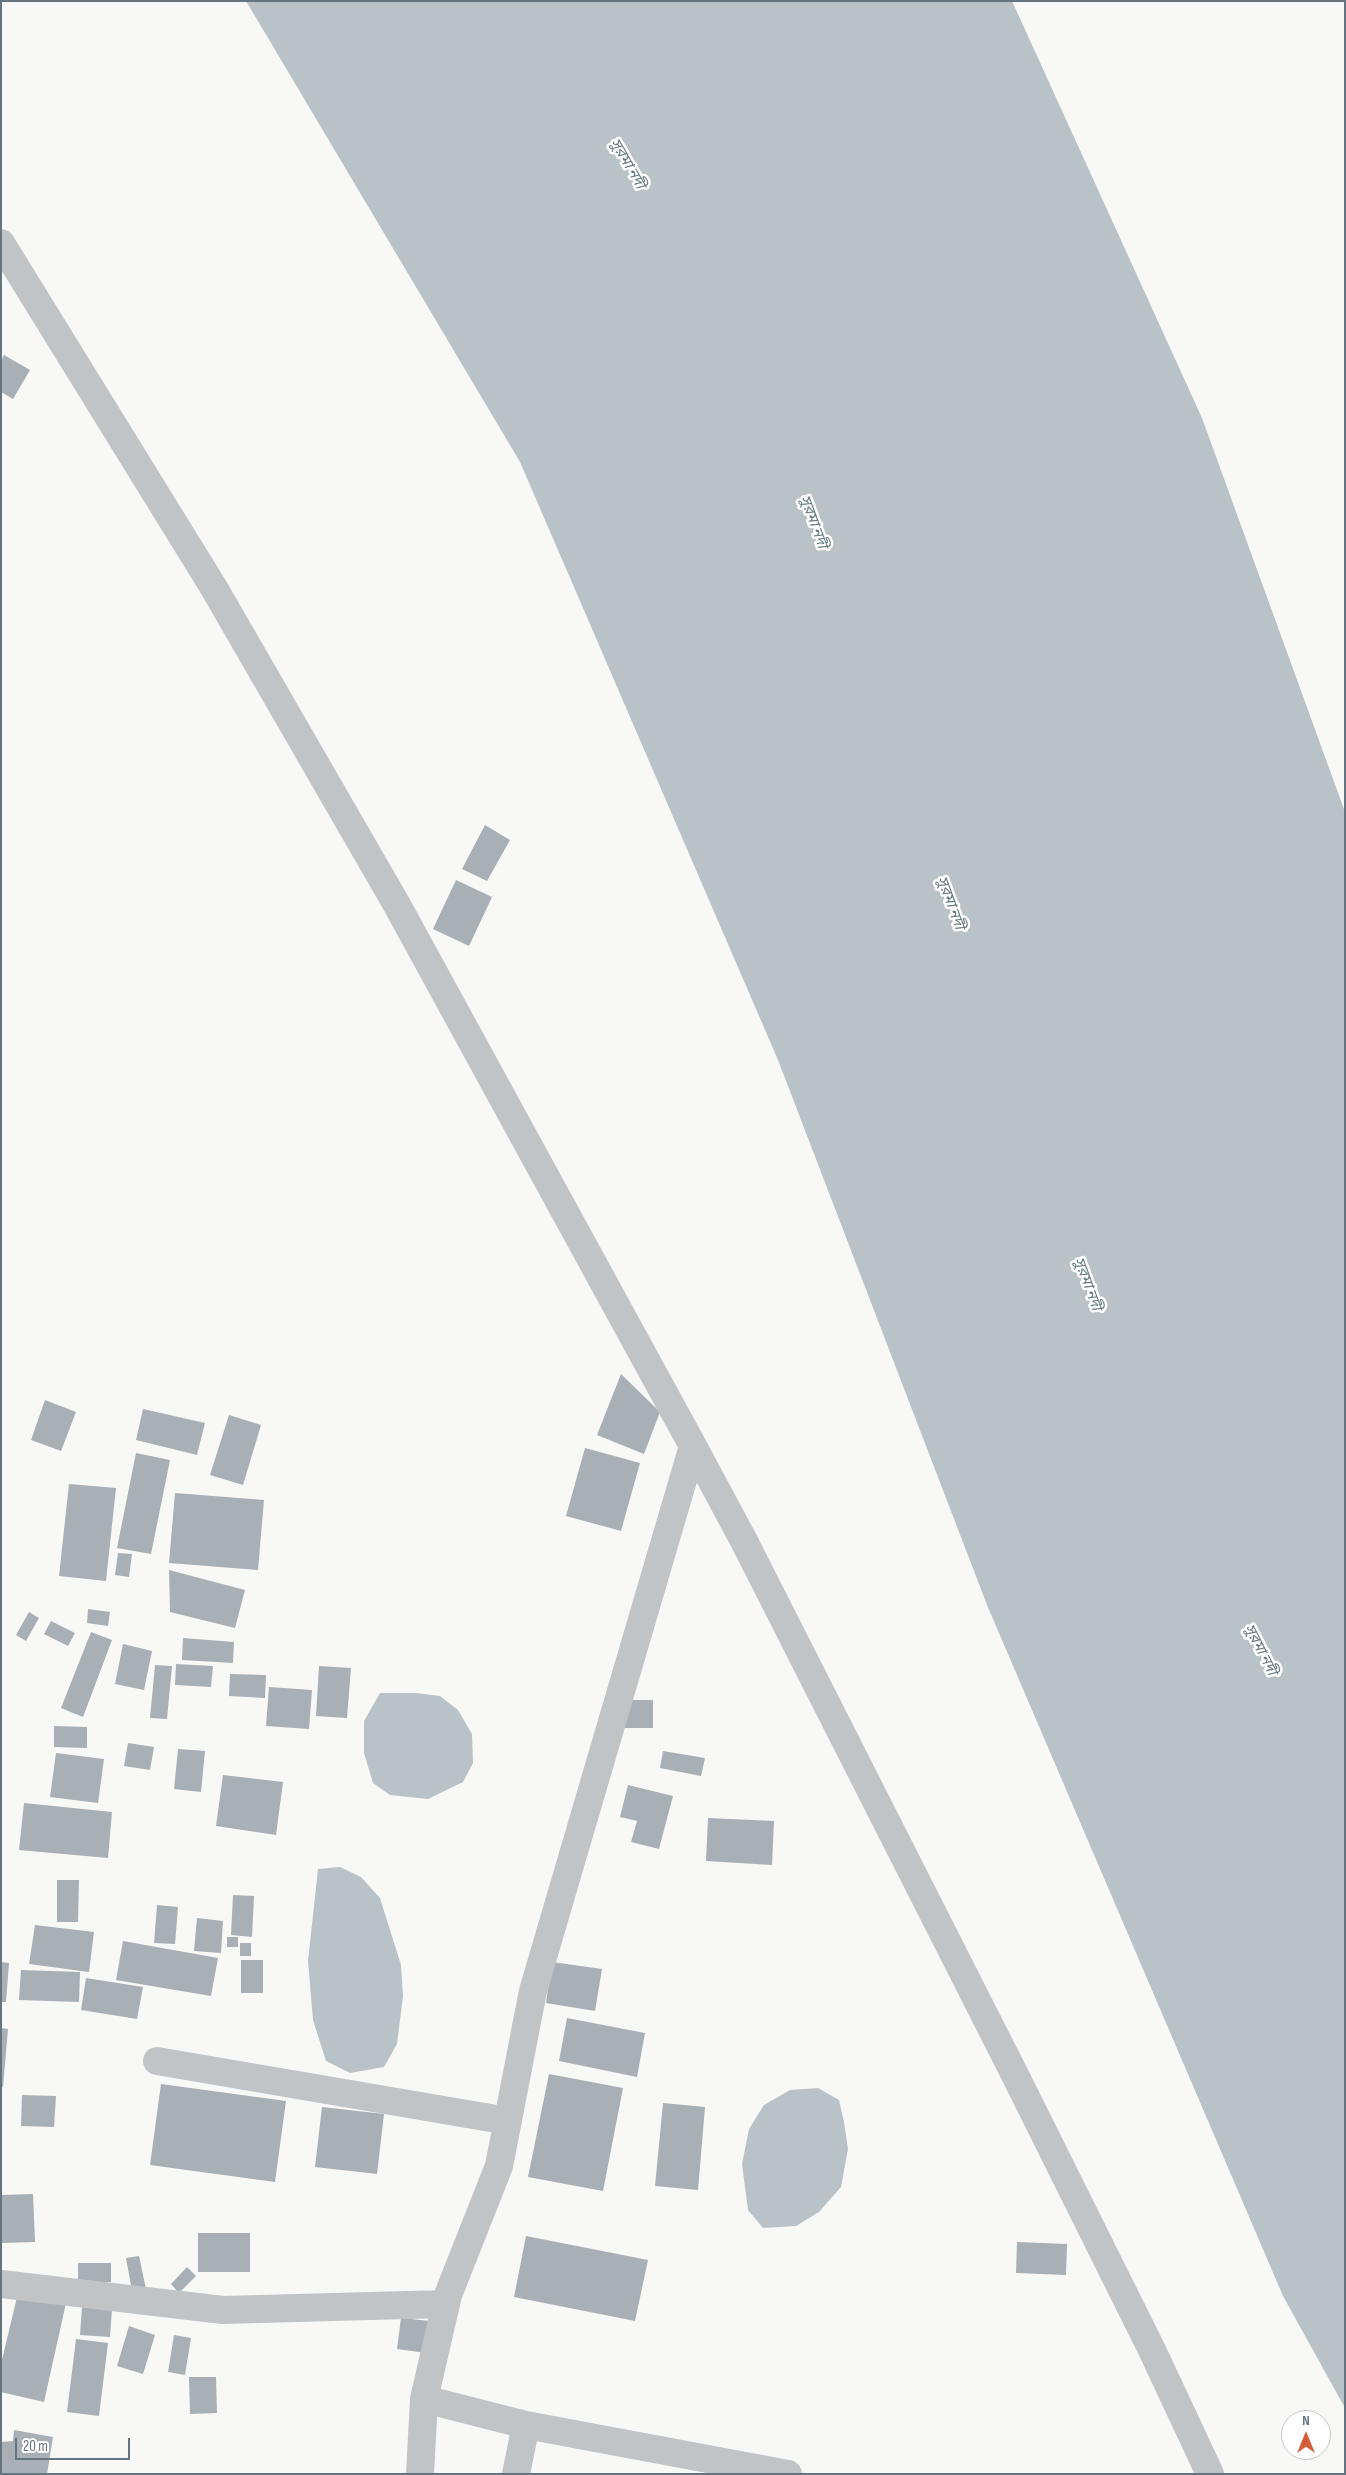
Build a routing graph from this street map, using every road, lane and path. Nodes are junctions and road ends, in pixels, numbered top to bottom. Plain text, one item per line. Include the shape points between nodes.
1 (1, 243) edge
2 (693, 1446) junction
3 (157, 2061) dead end
4 (508, 2121) junction
5 (1, 2284) edge
6 (445, 2304) junction
7 (424, 2399) junction
8 (526, 2425) junction
9 (420, 2474) edge
10 (516, 2474) edge
11 (788, 2474) edge
12 (1210, 2474) edge

1 - 2 street via 214,588 387,888
2 - 4 street via 533,1991
2 - 12 street via 1015,2075
3 - 4 street
4 - 6 street via 499,2166
5 - 6 street via 223,2310
6 - 7 street
7 - 8 street
7 - 9 street
8 - 10 street
8 - 11 street

